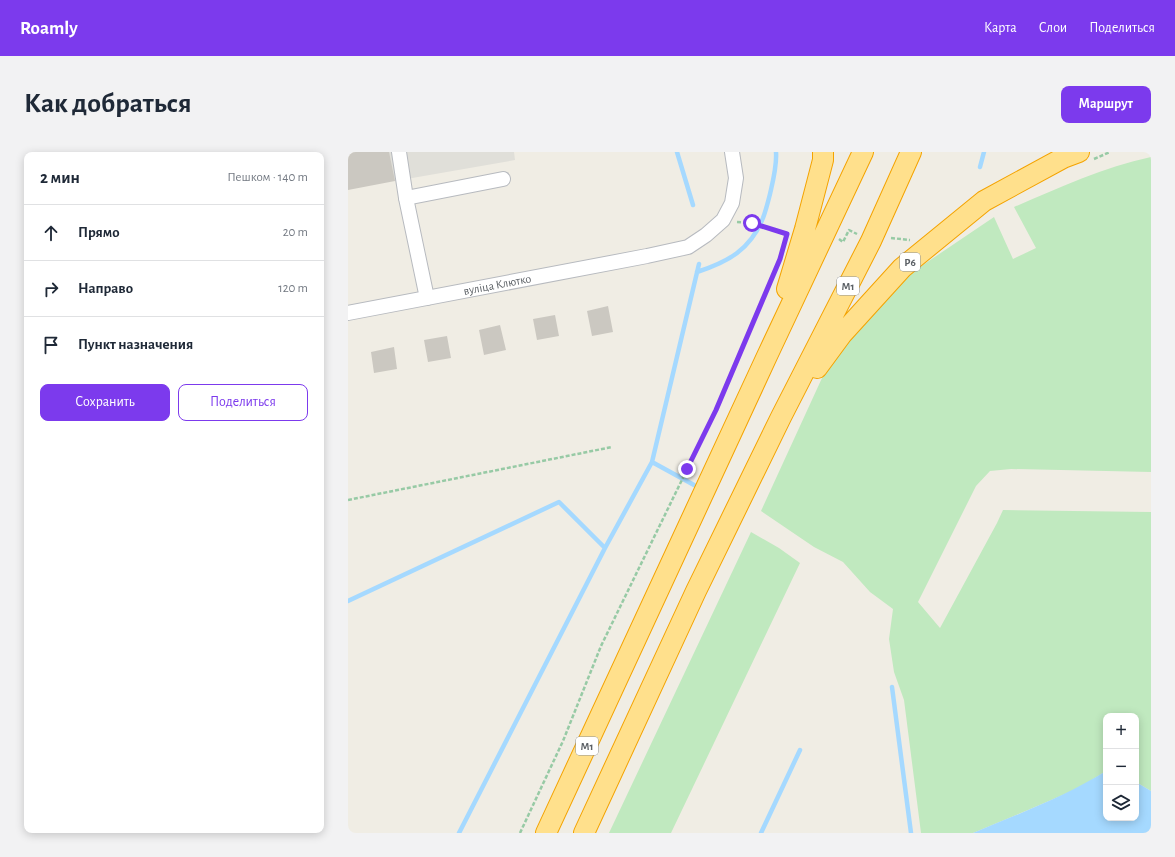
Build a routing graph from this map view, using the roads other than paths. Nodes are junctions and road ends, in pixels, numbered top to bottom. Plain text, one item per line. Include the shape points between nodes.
1 (399, 152) edge
2 (732, 152) edge
3 (823, 152) edge
4 (863, 152) edge
5 (911, 152) edge
6 (1079, 152) edge
7 (503, 178) dead end
8 (406, 198) junction
9 (427, 298) junction
10 (348, 313) edge
11 (767, 356) junction
12 (781, 418) junction
13 (546, 833) edge
14 (584, 833) edge

1 - 8 street
2 - 9 street, вуліца Клютко via 736,178 732,202 723,220 688,246
3 - 11 highway via 823,160 796,231
4 - 11 highway, М1
5 - 12 highway, М1 via 871,241
6 - 12 highway, Р6 via 1063,158 984,201 902,268 842,334
7 - 8 street
8 - 9 street
9 - 10 street, вуліца Клютко
11 - 13 highway, М1
12 - 14 highway, М1 via 696,590

